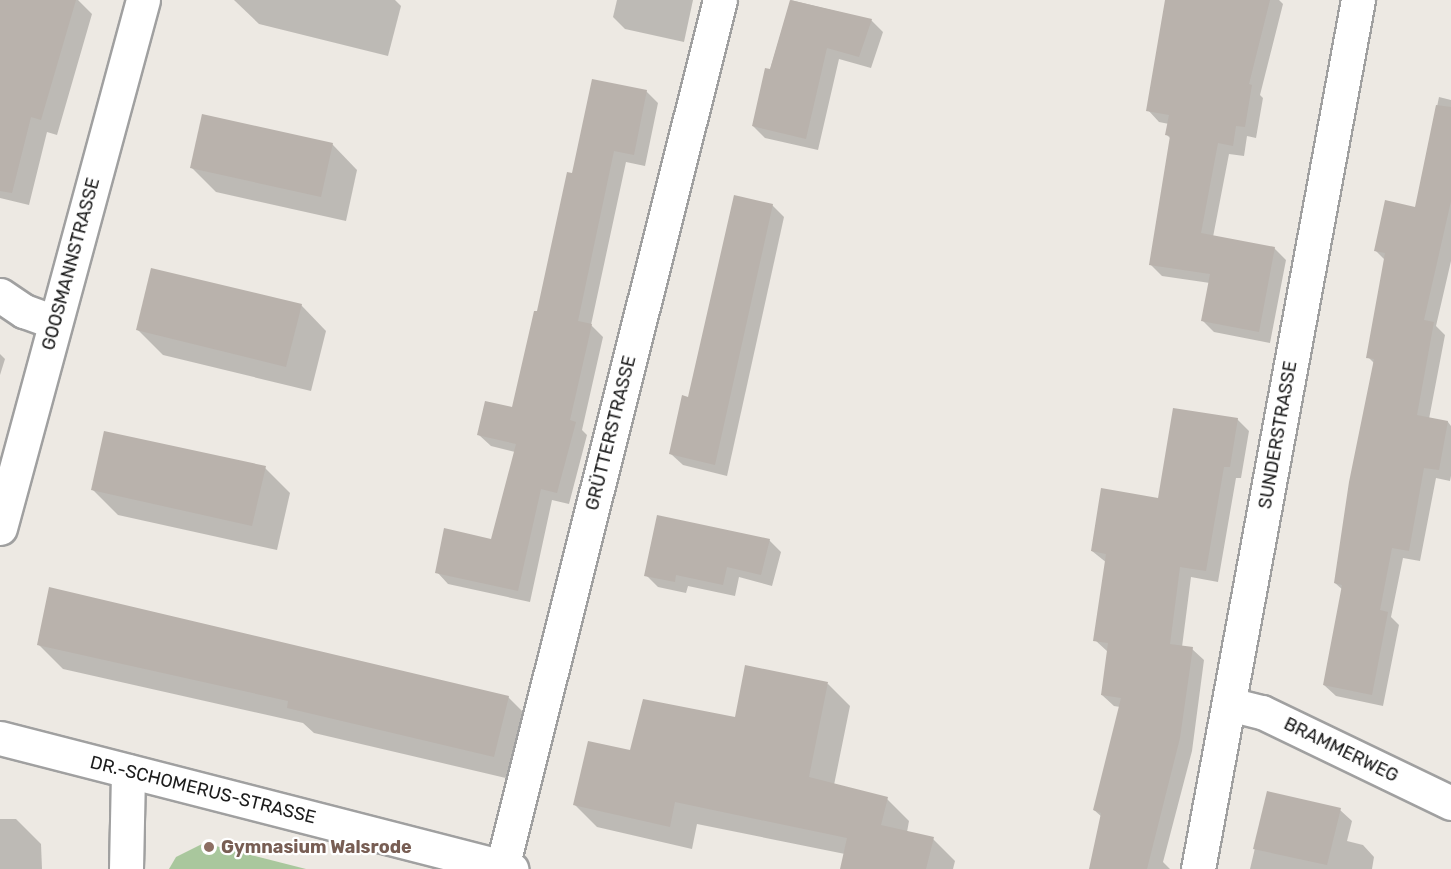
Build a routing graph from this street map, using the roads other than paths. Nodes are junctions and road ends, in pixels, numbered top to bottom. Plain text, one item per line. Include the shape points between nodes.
1 (143, 0) edge
2 (720, 0) edge
3 (1358, 0) edge
4 (0, 296) edge
5 (56, 321) junction
6 (0, 528) edge
7 (1229, 704) junction
8 (0, 738) edge
9 (128, 771) junction
10 (1451, 803) edge
11 (506, 868) edge
12 (126, 869) edge
13 (1197, 869) edge

1 - 5 street, GOOSMANNSTRASSE
2 - 11 street, GRÜTTERSTRASSE
3 - 7 street, SUNDERSTRASSE
4 - 5 street via 24,311
5 - 6 street, GOOSMANNSTRASSE
7 - 10 street, BRAMMERWEG via 1262,712
7 - 13 street, SUNDERSTRASSE
8 - 9 street, DR.-SCHOMERUS-STRASSE
9 - 11 street, DR.-SCHOMERUS-STRASSE
9 - 12 street

